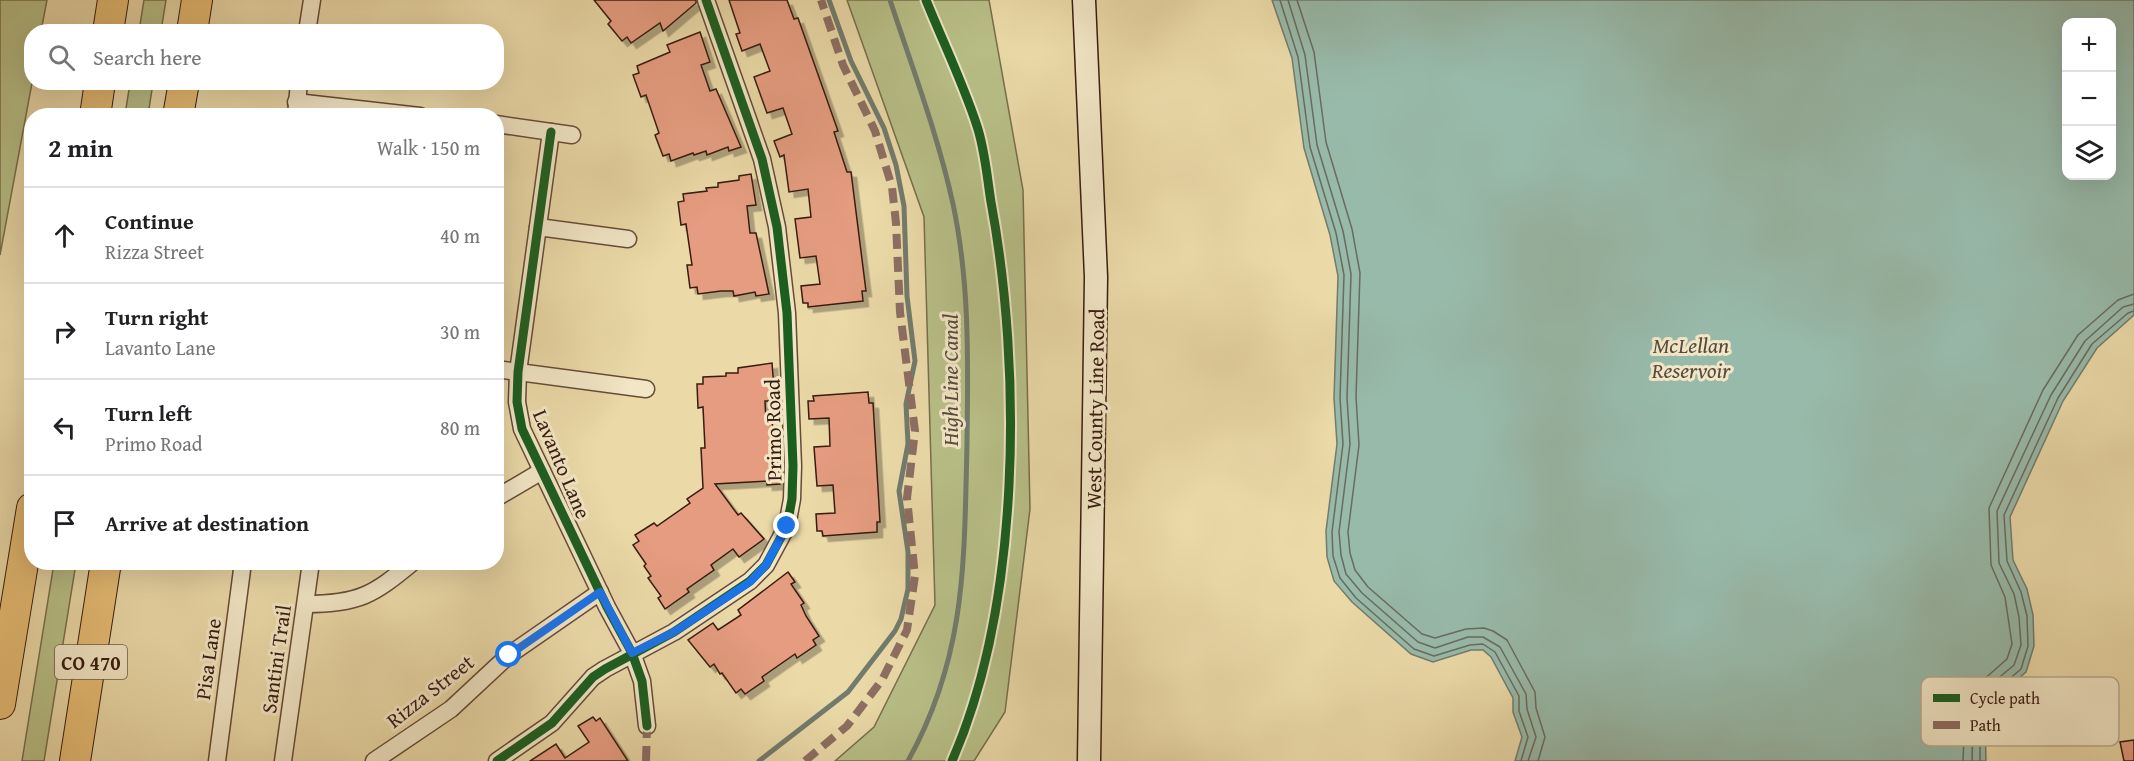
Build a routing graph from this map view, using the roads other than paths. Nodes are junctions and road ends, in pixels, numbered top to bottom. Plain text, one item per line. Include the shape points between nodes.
1 (113, 0) edge
2 (197, 0) edge
3 (312, 0) edge
4 (706, 0) edge
5 (1069, 0) edge
6 (1084, 0) edge
7 (109, 24) edge
8 (193, 24) edge
9 (308, 24) edge
10 (1085, 58) junction
11 (99, 90) edge
12 (183, 90) edge
13 (298, 90) edge
14 (96, 108) edge
15 (179, 108) edge
16 (296, 108) edge
17 (504, 125) edge
18 (551, 132) junction
19 (572, 135) dead end
20 (538, 227) junction
21 (628, 239) dead end
22 (504, 370) edge
23 (518, 372) junction
24 (646, 389) dead end
25 (542, 471) junction
26 (504, 493) edge
27 (24, 555) edge
28 (105, 570) edge
29 (242, 570) edge
30 (310, 570) edge
31 (404, 570) edge
32 (600, 592) junction
33 (306, 604) junction
34 (632, 653) junction
35 (3, 677) edge
36 (0, 704) edge
37 (647, 726) dead end
38 (75, 761) edge
39 (217, 761) edge
40 (283, 761) edge
41 (374, 761) edge
42 (497, 761) edge
43 (1089, 761) edge

1 - 7 highway
2 - 8 highway
3 - 9 street
4 - 34 street, Primo Road via 762,159 777,227 787,313 792,499 778,547 759,574 674,632
5 - 10 main road, West County Line Road
6 - 10 main road, West County Line Road
10 - 43 main road, West County Line Road via 1096,277
11 - 14 highway
12 - 15 highway
13 - 16 street
17 - 18 street
18 - 19 street
18 - 20 street, Lavanto Lane
20 - 21 street
20 - 23 street, Lavanto Lane
22 - 23 street
23 - 24 street
23 - 25 street, Lavanto Lane via 517,402 522,429
25 - 26 street
25 - 32 street, Lavanto Lane
27 - 35 highway
28 - 38 highway, CO 470
29 - 39 street, Pisa Lane
30 - 33 street, Santini Trail
31 - 33 street via 363,598
32 - 34 street, Lavanto Lane
32 - 41 street, Rizza Street via 509,655 451,709
33 - 40 street, Santini Trail
34 - 37 street, Lavanto Lane via 642,681
34 - 42 street, Primo Road via 593,677 552,723
35 - 36 highway

